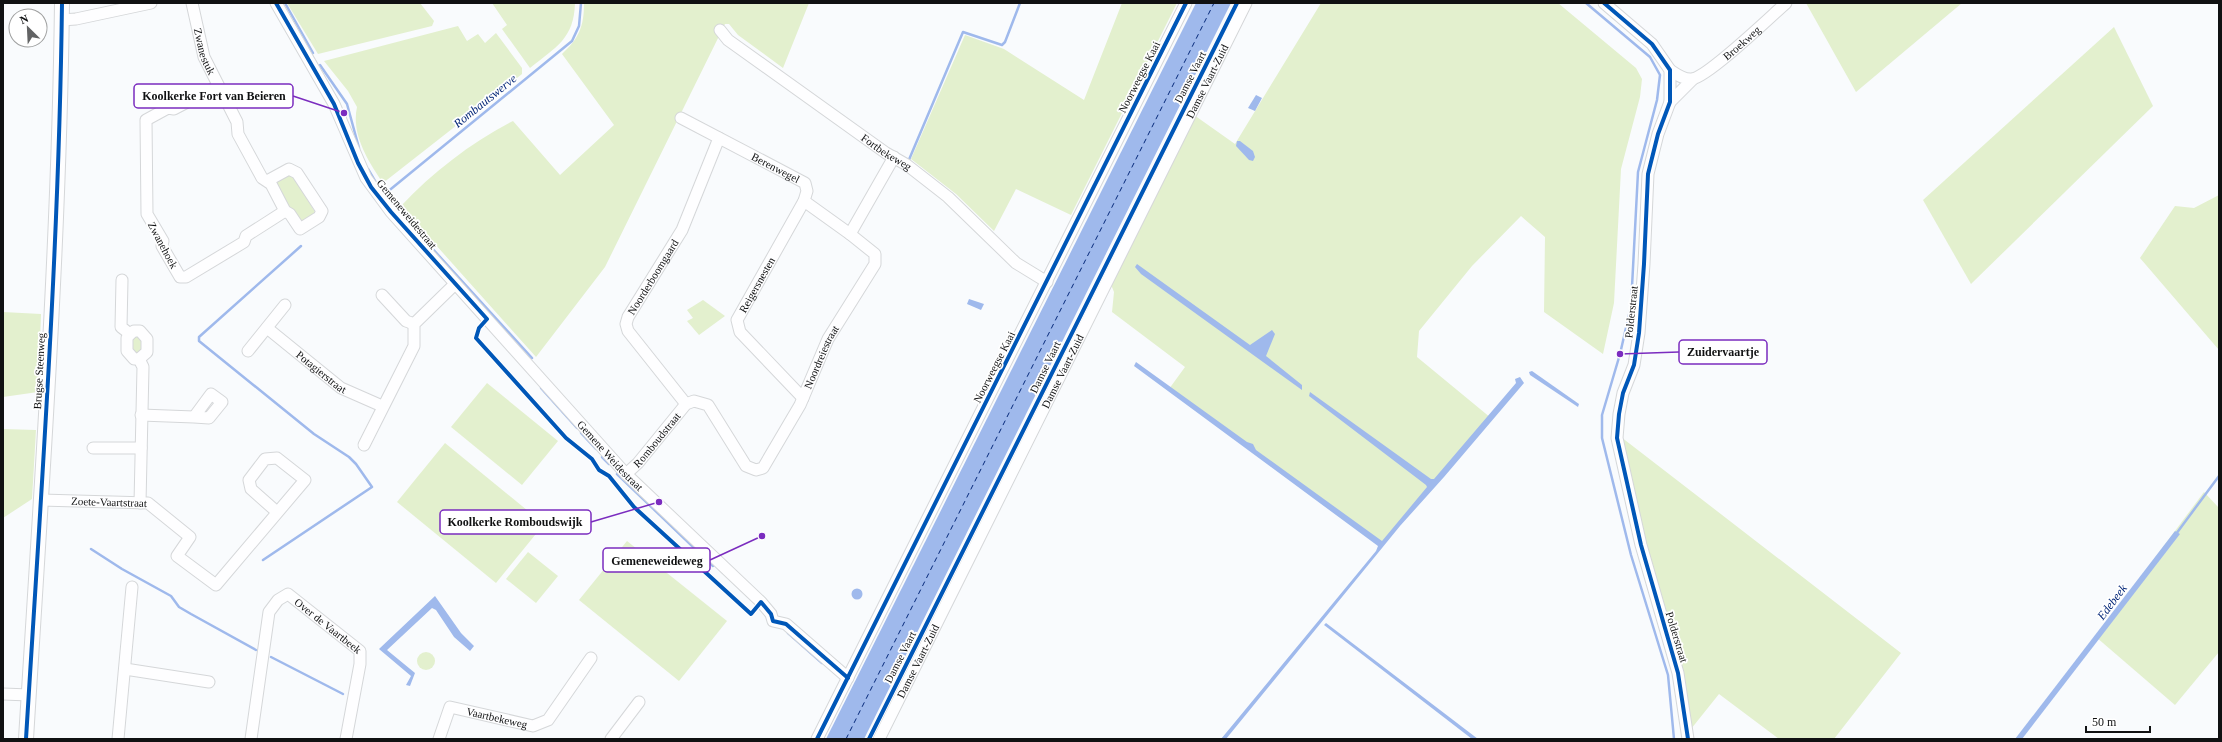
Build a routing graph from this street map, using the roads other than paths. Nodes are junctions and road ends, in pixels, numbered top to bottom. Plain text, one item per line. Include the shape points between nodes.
1 (62, 3) edge
2 (150, 3) edge
3 (192, 3) edge
4 (276, 3) edge
5 (1186, 3) edge
6 (1246, 3) edge
7 (1604, 3) edge
8 (1786, 3) edge
9 (62, 20) junction
10 (720, 30) dead end
11 (1670, 70) junction
12 (1693, 79) junction
13 (218, 86) junction
14 (1670, 102) junction
15 (681, 118) dead end
16 (719, 138) junction
17 (894, 157) junction
18 (267, 182) junction
19 (804, 201) junction
20 (285, 211) junction
21 (850, 234) junction
22 (122, 280) dead end
23 (1046, 282) junction
24 (455, 284) junction
25 (382, 294) dead end
26 (285, 306) dead end
27 (487, 319) joint
28 (414, 324) junction
29 (267, 328) junction
30 (130, 334) junction
31 (248, 350) dead end
32 (139, 359) junction
33 (803, 398) junction
34 (686, 404) junction
35 (382, 406) junction
36 (141, 415) junction
37 (194, 417) dead end
38 (364, 445) dead end
39 (94, 448) dead end
40 (141, 448) junction
41 (626, 474) junction
42 (41, 500) junction
43 (140, 503) junction
44 (277, 512) junction
45 (132, 587) dead end
46 (591, 658) dead end
47 (125, 669) junction
48 (848, 678) junction
49 (209, 682) dead end
50 (3, 694) edge
51 (29, 696) junction
52 (639, 702) dead end
53 (884, 737) edge
54 (26, 739) edge
55 (118, 739) edge
56 (251, 739) edge
57 (346, 739) edge
58 (439, 739) edge
59 (611, 739) edge
60 (817, 739) edge
61 (1688, 739) edge

1 - 9 main road, Brugse Steenweg
2 - 9 street
3 - 13 street, Zwanestuk via 204,57
4 - 24 street, Gemeneweidestraat via 334,104 358,163 371,187
5 - 23 street, Noorweegse Kaai
6 - 53 street, Damse Vaart-Zuid
7 - 11 street via 1652,44
8 - 12 street, Broekweg via 1743,42
9 - 42 main road, Brugse Steenweg via 58,167
10 - 17 street, Fortbekeweg via 728,40
11 - 12 street via 1679,76
11 - 14 street, Polderstraat
12 - 14 street, Broekweg
13 - 18 street, Zwanestuk via 237,122 238,134 262,178
13 - 20 street, Zwanehoek via 174,109 168,108 146,120 147,214 163,241 162,246 180,277 186,277 244,242 246,236
14 - 61 street, Polderstraat via 1658,134 1648,174 1640,326 1634,365 1623,393 1617,438 1641,545 1678,673
15 - 16 street, Berenwegel
16 - 19 street, Berenwegel via 805,182 807,191
16 - 34 street, Noorderboomgaard via 682,230 626,324 628,331
17 - 21 street
17 - 23 street, Fortbekeweg via 948,197 1016,263
18 - 20 street, Zwanestuk via 271,184
18 - 20 street, Zwanestuk via 289,169 297,173 322,211 319,217 300,229
19 - 21 street
19 - 33 street, Reigersnesten via 737,320 740,332
21 - 33 street, Noordreiestraat via 875,254 875,264 828,339
22 - 30 street via 121,327
23 - 48 street, Noorweegse Kaai
24 - 27 street, Gemeneweidestraat
24 - 28 street
25 - 28 street via 406,321
26 - 29 street
27 - 41 street, Gemene Weidestraat
28 - 35 street via 414,346
29 - 31 street
29 - 35 street, Potagierstraat via 341,388
30 - 32 street via 127,338 127,352 134,359
30 - 32 street via 140,331 147,339 147,352
32 - 36 street via 142,367
33 - 34 street, Noordreiestraat via 763,468 756,470 746,466 708,406 694,401
34 - 41 street, Romboudstraat
35 - 38 street
36 - 37 street
36 - 40 street
39 - 40 street
40 - 43 street
41 - 48 street, Gemene Weidestraat via 761,602 773,620 786,624
42 - 43 street, Zoete-Vaartstraat
42 - 51 main road, Brugse Steenweg
43 - 44 street, Zoete-Vaartstraat via 148,503 190,537 177,556 216,585
44 - 44 street, Zoete-Vaartstraat via 305,480 277,458 265,459 249,480 251,489
45 - 47 street
46 - 58 street, Vaartbekeweg via 548,720 533,726 450,707
47 - 49 street
47 - 55 street
48 - 60 street, Noorweegse Kaai
50 - 51 street
51 - 54 main road, Brugse Steenweg
52 - 59 street
56 - 57 street, Over de Vaartbeek via 269,612 278,600 288,594 360,651 360,664

